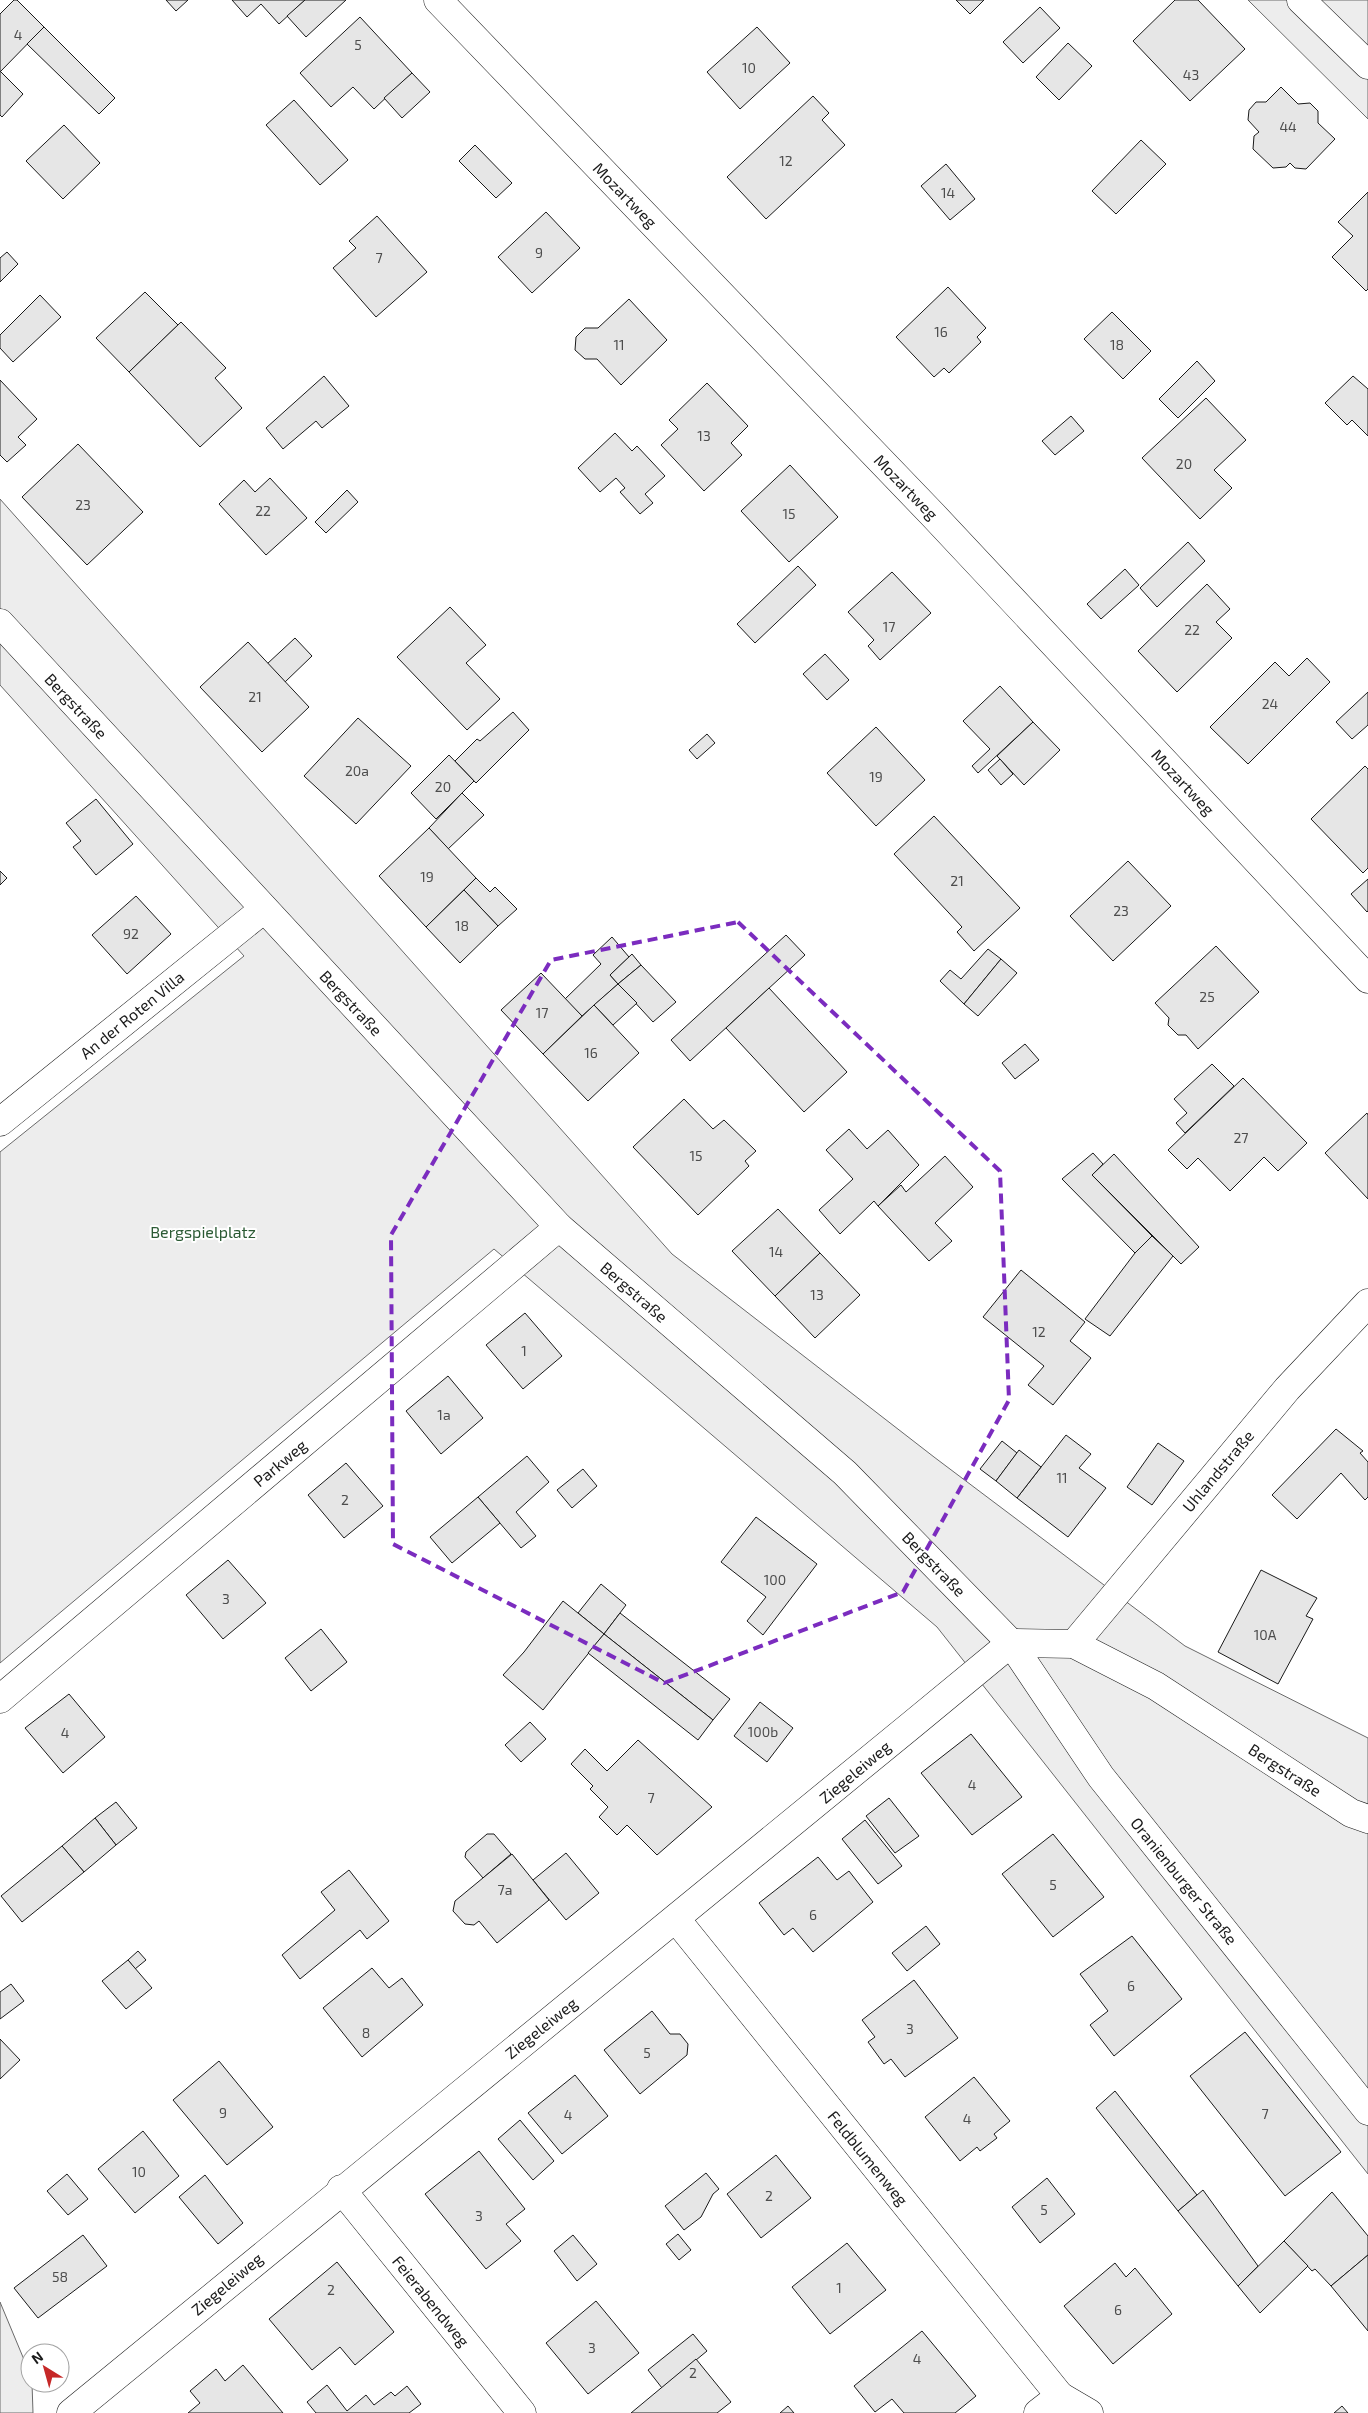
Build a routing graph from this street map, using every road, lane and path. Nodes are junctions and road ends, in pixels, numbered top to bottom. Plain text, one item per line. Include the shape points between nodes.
1 (438, 0) edge
2 (1301, 0) edge
3 (1368, 65) edge
4 (0, 624) edge
5 (264, 909) junction
6 (1368, 979) edge
7 (0, 1122) edge
8 (559, 1227) junction
9 (1368, 1303) edge
10 (1011, 1643) junction
11 (1074, 1644) junction
12 (0, 1699) edge
13 (1368, 1819) edge
14 (676, 1919) junction
15 (1368, 2111) edge
16 (341, 2189) junction
17 (1060, 2396) junction
18 (71, 2413) edge
19 (522, 2413) edge
20 (1038, 2413) edge
21 (1089, 2413) edge

1 - 6 street, Mozartweg via 933,515
2 - 3 street
4 - 5 street, Bergstraße
5 - 7 street, An der Roten Villa
5 - 8 street, Bergstraße
8 - 10 street, Bergstraße via 846,1473
8 - 12 street, Parkweg
9 - 11 street, Uhlandstraße via 1287,1389
10 - 11 street, Bergstraße
10 - 14 street, Ziegeleiweg
10 - 15 street, Oranienburger Straße via 1101,1776
11 - 13 street, Bergstraße via 1156,1686 1351,1813
14 - 16 street, Ziegeleiweg
14 - 17 street, Feldblumenweg
16 - 18 street, Ziegeleiweg
16 - 19 street, Feierabendweg
17 - 20 street
17 - 21 street

